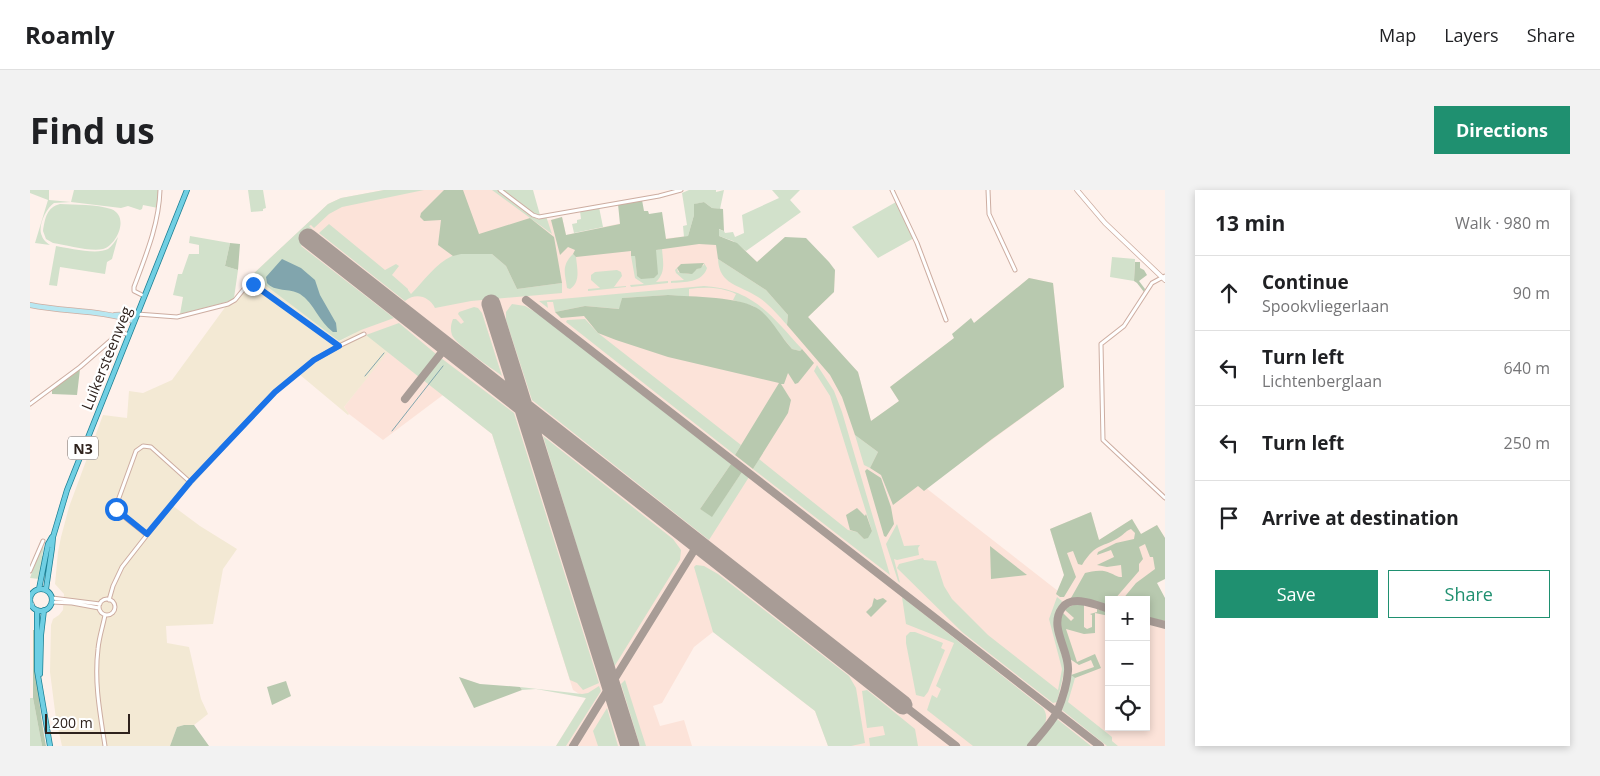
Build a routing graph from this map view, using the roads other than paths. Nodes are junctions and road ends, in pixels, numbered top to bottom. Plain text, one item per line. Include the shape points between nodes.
1 (160, 190) edge
2 (187, 190) edge
3 (500, 190) edge
4 (681, 190) edge
5 (892, 190) edge
6 (988, 190) edge
7 (1077, 190) edge
8 (1015, 270) dead end
9 (1164, 278) edge
10 (144, 296) junction
11 (30, 305) edge
12 (137, 314) junction
13 (114, 315) junction
14 (946, 320) dead end
15 (134, 321) junction
16 (364, 334) dead end
17 (129, 335) junction
18 (339, 346) junction
19 (30, 404) edge
20 (190, 482) junction
21 (1165, 498) edge
22 (147, 534) junction
23 (52, 537) junction
24 (43, 541) dead end
25 (30, 571) edge
26 (39, 589) junction
27 (46, 589) junction
28 (52, 600) junction
29 (109, 600) junction
30 (30, 602) edge
31 (100, 606) junction
32 (37, 610) junction
33 (44, 610) junction
34 (105, 615) junction
35 (40, 678) junction
36 (50, 746) edge
37 (105, 746) edge

1 - 10 street via 156,223 134,287 134,291
2 - 10 main road, Luikersteenweg / N3
3 - 4 street via 536,217
5 - 14 street
6 - 8 street via 989,214
7 - 9 street via 1106,223
9 - 21 street via 1148,287 1124,326 1101,344 1103,440
10 - 12 main road, Luikersteenweg / N3
11 - 13 main road
12 - 13 main road
12 - 15 main road, Luikersteenweg / N3
12 - 18 street via 173,317 193,314 232,303 248,284 253,284
13 - 15 main road
15 - 17 main road, Luikersteenweg / N3
16 - 18 street
17 - 19 street via 118,334
17 - 23 main road, Luikersteenweg / N3 via 71,478
18 - 20 street via 314,360 275,392
20 - 22 street
20 - 22 street via 151,447 143,446 136,452 116,506 118,512
22 - 29 street via 122,568
23 - 26 main road, Luikersteenweg / N3
23 - 27 main road, Luikersteenweg / N3
24 - 25 street
26 - 27 main road
26 - 30 main road, N3 via 32,594
27 - 28 main road
28 - 31 street
28 - 33 main road
29 - 31 street via 104,600
29 - 34 street via 114,609
30 - 32 main road, N3
31 - 34 street
32 - 33 main road
32 - 35 main road
33 - 35 main road
34 - 37 street via 96,674
35 - 36 main road

